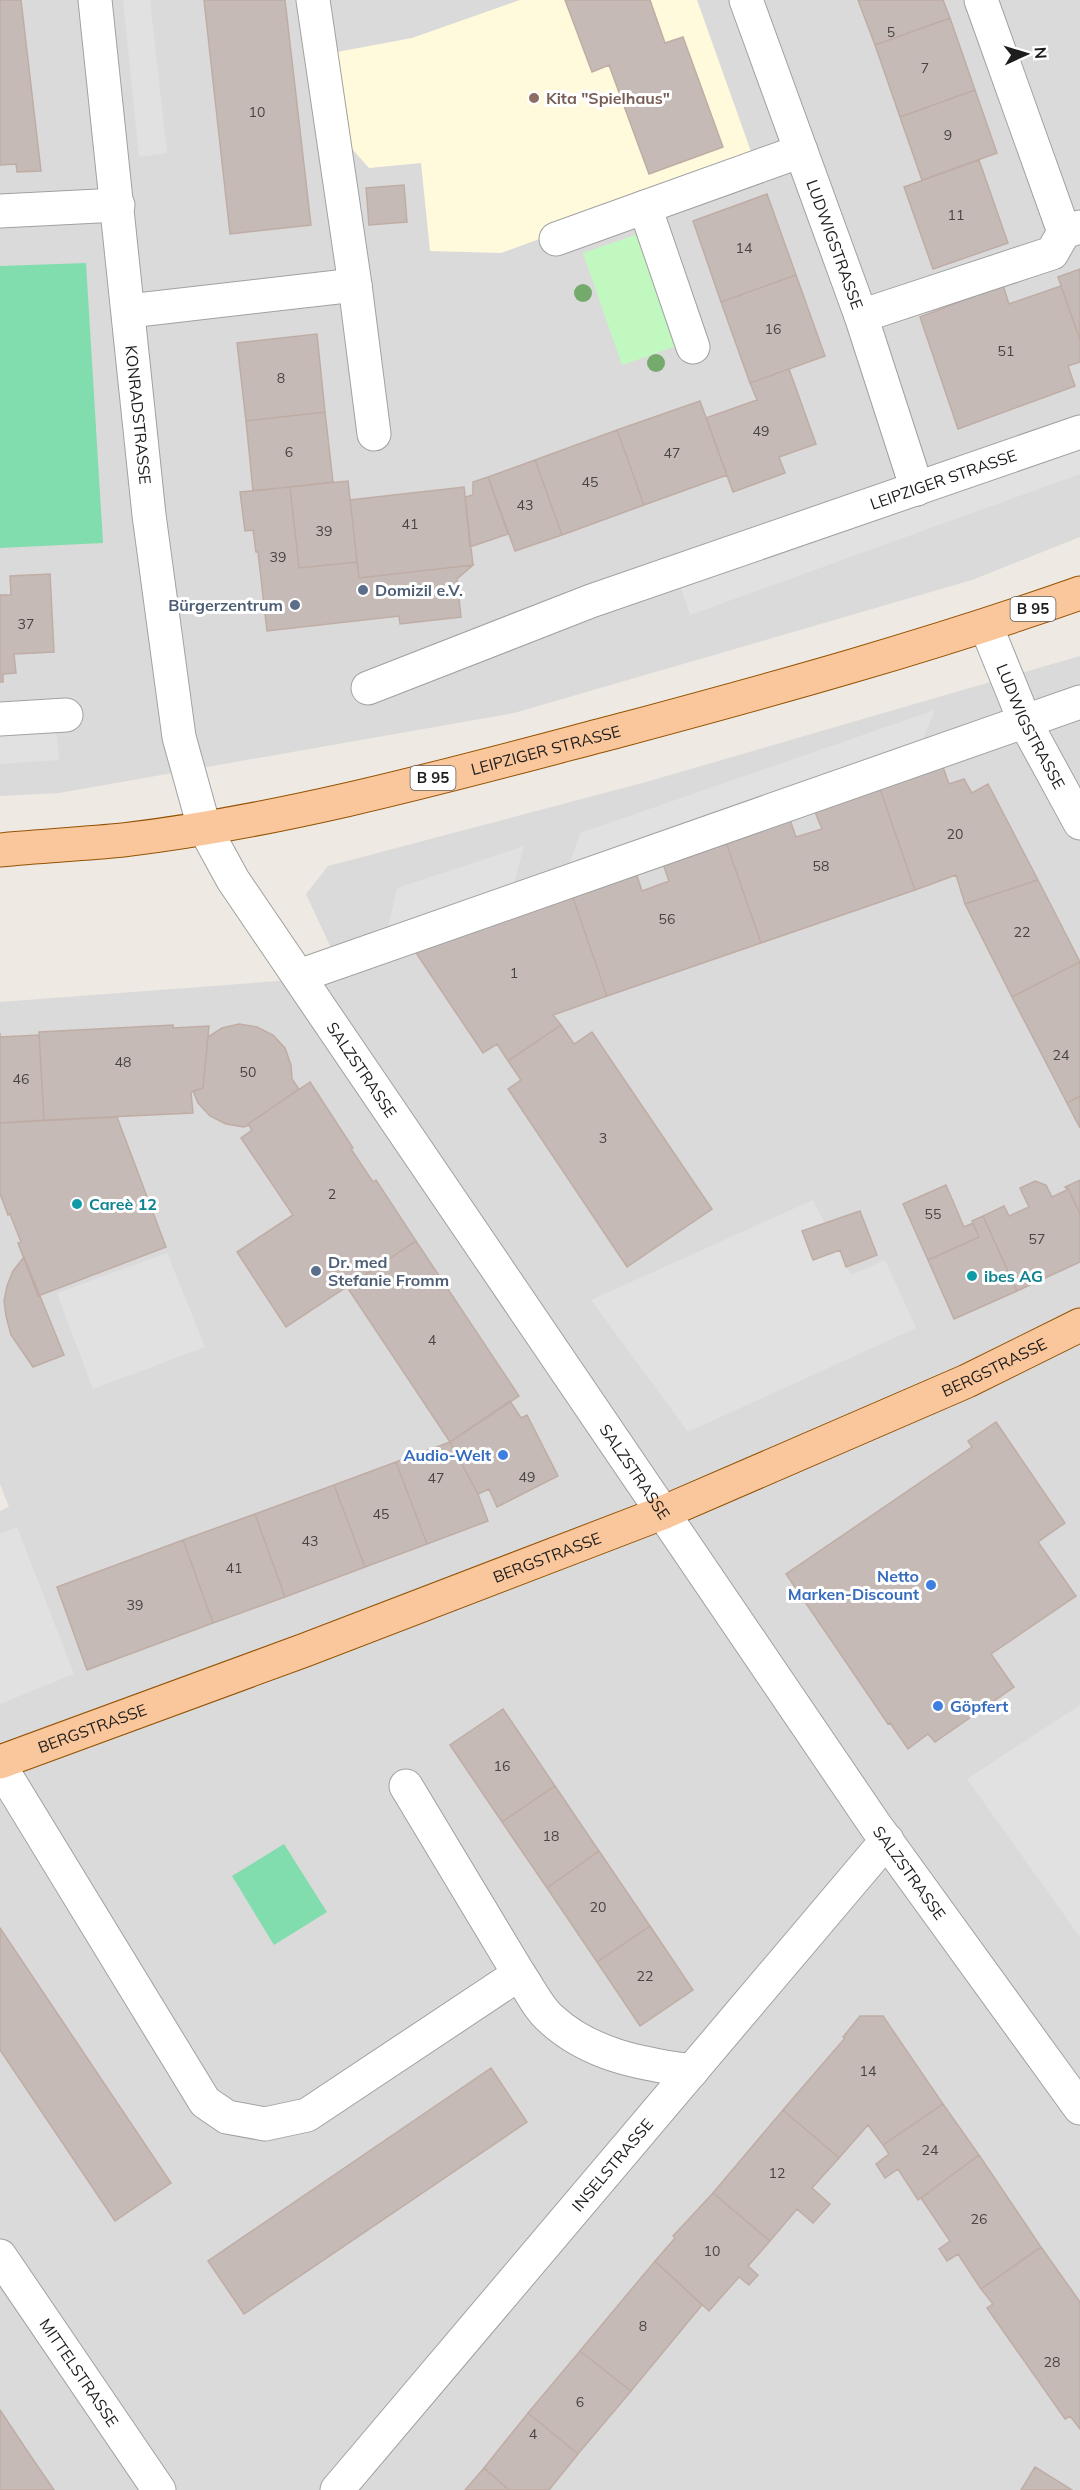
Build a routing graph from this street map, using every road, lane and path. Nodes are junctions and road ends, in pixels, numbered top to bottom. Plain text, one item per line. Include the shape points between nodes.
1 (95, 0) edge
2 (313, 0) edge
3 (746, 0) edge
4 (981, 0) edge
5 (801, 151) junction
6 (118, 205) junction
7 (645, 207) junction
8 (0, 211) edge
9 (1072, 229) edge
10 (556, 238) dead end
11 (355, 285) junction
12 (129, 311) junction
13 (861, 316) junction
14 (693, 347) dead end
15 (1080, 432) edge
16 (374, 434) dead end
17 (917, 489) junction
18 (1080, 593) edge
19 (986, 626) junction
20 (368, 688) dead end
21 (1080, 702) edge
22 (66, 715) dead end
23 (0, 719) edge
24 (1025, 722) junction
25 (1080, 823) edge
26 (204, 827) junction
27 (0, 850) edge
28 (299, 976) junction
29 (1080, 1325) edge
30 (662, 1513) junction
31 (0, 1764) edge
32 (406, 1786) dead end
33 (886, 1840) junction
34 (519, 1974) junction
35 (692, 2071) junction
36 (1080, 2108) edge
37 (0, 2256) edge
38 (159, 2490) edge
39 (337, 2490) edge

1 - 6 street, KONRADSTRASSE
2 - 11 street
3 - 5 street, LUDWIGSTRASSE
4 - 9 street
5 - 7 street
5 - 13 street, LUDWIGSTRASSE
6 - 8 street
6 - 12 street, KONRADSTRASSE
7 - 10 street
7 - 14 street
9 - 13 street via 1052,253
11 - 12 street
11 - 16 street
12 - 26 street, KONRADSTRASSE via 151,525 178,727
13 - 17 street, LUDWIGSTRASSE
15 - 17 street, LEIPZIGER STRASSE
17 - 20 street, LEIPZIGER STRASSE via 591,601
18 - 19 main road, LEIPZIGER STRASSE / B 95
19 - 24 street, LUDWIGSTRASSE
19 - 26 main road, LEIPZIGER STRASSE / B 95 via 524,756 314,806
21 - 24 street
22 - 23 street
24 - 25 street, LUDWIGSTRASSE
24 - 28 street
26 - 27 main road, LEIPZIGER STRASSE / B 95 via 124,840
26 - 28 street, SALZSTRASSE via 233,880
28 - 30 street, SALZSTRASSE
29 - 30 main road, BERGSTRASSE via 945,1390
30 - 31 main road, BERGSTRASSE
30 - 33 street, SALZSTRASSE
31 - 34 street via 205,2102 227,2117 265,2124 307,2115
32 - 34 street
33 - 35 street, INSELSTRASSE
33 - 36 street, SALZSTRASSE
34 - 35 street via 550,2019 585,2044 641,2063
35 - 39 street, INSELSTRASSE
37 - 38 street, MITTELSTRASSE

